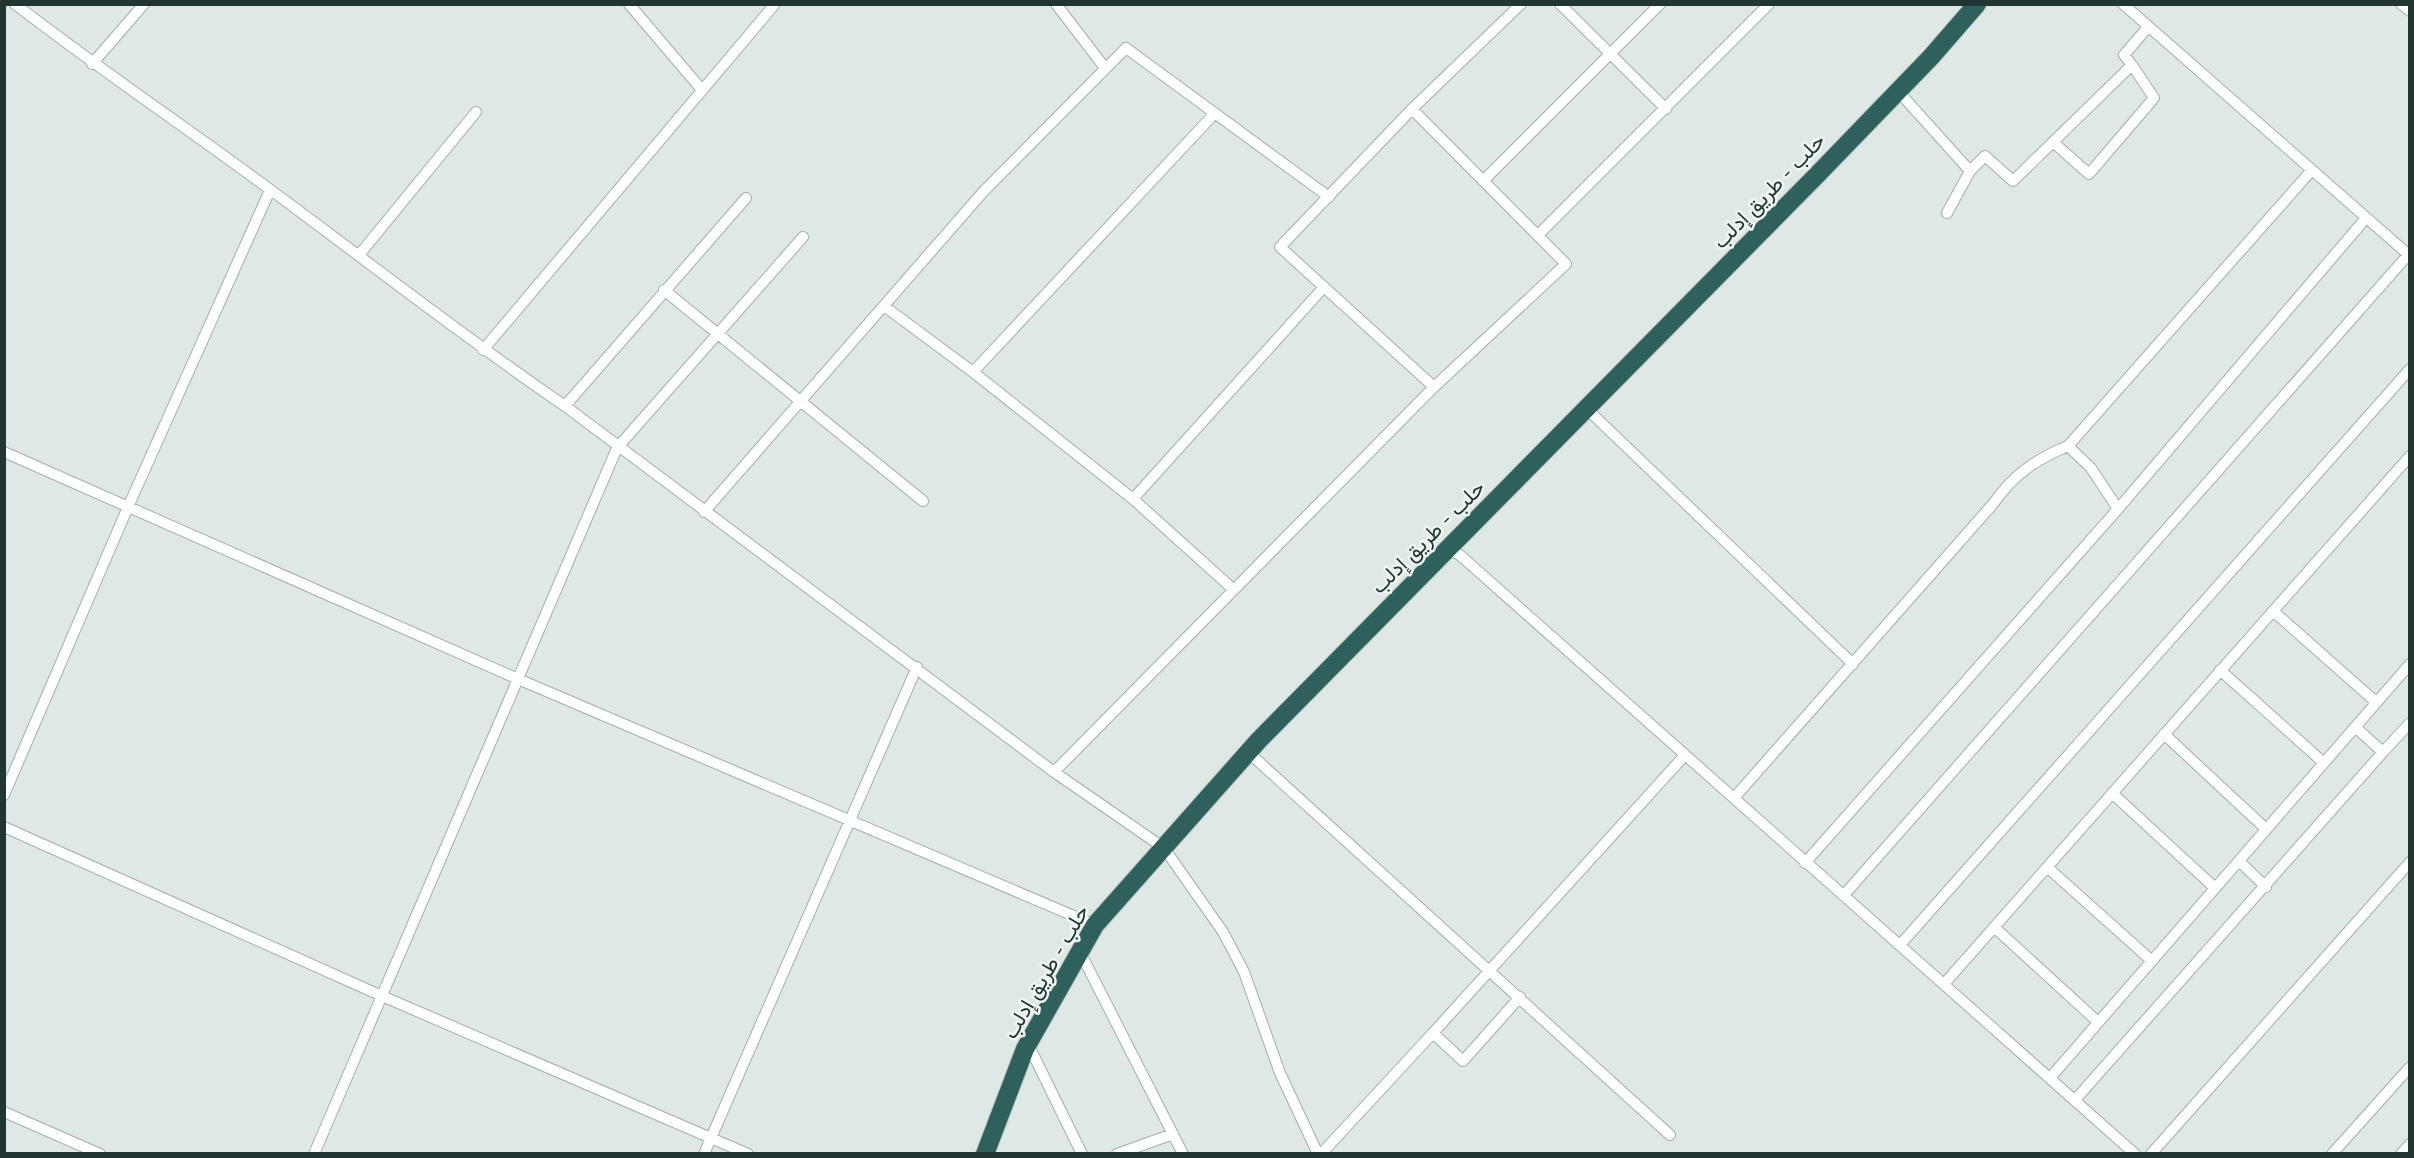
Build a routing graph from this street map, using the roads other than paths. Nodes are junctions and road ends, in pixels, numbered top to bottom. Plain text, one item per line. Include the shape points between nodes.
1 (15, 4) edge
2 (144, 4) edge
3 (629, 4) edge
4 (775, 4) edge
5 (1056, 4) edge
6 (1521, 4) edge
7 (1560, 4) edge
8 (1660, 4) edge
9 (1769, 4) edge
10 (1977, 4) edge
11 (2123, 4) edge
12 (2401, 4) edge
13 (2409, 12) edge
14 (2148, 27) junction
15 (1611, 54) junction
16 (92, 64) junction
17 (2132, 65) junction
18 (1105, 69) junction
19 (702, 90) junction
20 (1898, 91) junction
21 (1413, 109) junction
22 (1666, 109) junction
23 (476, 112) dead end
24 (1215, 113) junction
25 (2053, 142) junction
26 (2312, 170) junction
27 (1970, 171) junction
28 (1483, 181) junction
29 (270, 190) junction
30 (1329, 197) junction
31 (747, 198) dead end
32 (1947, 213) dead end
33 (2366, 218) junction
34 (1538, 235) junction
35 (803, 237) dead end
36 (359, 255) junction
37 (2409, 256) edge
38 (1324, 287) junction
39 (664, 290) junction
40 (884, 306) junction
41 (720, 334) junction
42 (483, 350) junction
43 (2409, 369) edge
44 (973, 372) junction
45 (1434, 387) junction
46 (801, 401) junction
47 (565, 406) junction
48 (1587, 409) junction
49 (2068, 446) junction
50 (617, 448) junction
51 (4, 452) edge
52 (2409, 456) edge
53 (1133, 499) junction
54 (923, 501) dead end
55 (128, 507) junction
56 (2118, 510) junction
57 (704, 512) junction
58 (1449, 549) junction
59 (1234, 590) junction
60 (2273, 611) junction
61 (1854, 664) junction
62 (2409, 664) edge
63 (917, 667) junction
64 (2220, 670) junction
65 (518, 680) junction
66 (2376, 702) junction
67 (2409, 723) edge
68 (2355, 727) junction
69 (2164, 734) junction
70 (1248, 752) junction
71 (2384, 752) junction
72 (1685, 755) junction
73 (2324, 763) junction
74 (1054, 772) junction
75 (2112, 793) junction
76 (4, 795) edge
77 (1734, 798) junction
78 (850, 821) junction
79 (4, 828) edge
80 (2266, 829) junction
81 (1164, 848) junction
82 (2239, 861) junction
83 (2409, 862) edge
84 (1805, 863) junction
85 (2047, 867) junction
86 (2266, 887) junction
87 (2215, 888) junction
88 (1844, 895) junction
89 (1095, 925) junction
90 (1994, 927) junction
91 (1900, 945) junction
92 (1080, 952) junction
93 (2152, 961) junction
94 (1490, 969) junction
95 (1944, 984) junction
96 (382, 996) junction
97 (1520, 997) junction
98 (2098, 1022) junction
99 (1433, 1033) junction
100 (1028, 1044) junction
101 (2409, 1066) edge
102 (2050, 1078) junction
103 (2075, 1100) junction
104 (4, 1112) edge
105 (1173, 1134) junction
106 (1670, 1135) dead end
107 (711, 1137) junction
108 (2409, 1144) edge
109 (100, 1154) edge
110 (314, 1154) edge
111 (704, 1154) edge
112 (748, 1154) edge
113 (986, 1154) edge
114 (1082, 1154) edge
115 (1117, 1154) edge
116 (1183, 1154) edge
117 (1319, 1154) edge
118 (2135, 1154) edge
119 (2151, 1154) edge
120 (2332, 1154) edge
121 (2401, 1154) edge

1 - 16 street
2 - 16 street
3 - 19 street
4 - 19 street
5 - 18 street
6 - 21 street
7 - 15 street
8 - 15 street
9 - 22 street
10 - 20 highway, حلب - طريق إدلب
11 - 14 street
12 - 13 street
14 - 17 street via 2124,55
14 - 26 street
15 - 22 street
15 - 28 street
16 - 29 street
17 - 25 street
17 - 25 street via 2154,98 2089,174
18 - 24 street via 1126,48
18 - 40 street via 983,192
19 - 42 street
20 - 27 street
20 - 48 highway, حلب - طريق إدلب
21 - 28 street
21 - 30 street
22 - 34 street
23 - 36 street
24 - 30 street
24 - 44 street
25 - 27 street via 2013,181 1985,156
26 - 33 street
26 - 49 street
27 - 32 street
28 - 34 street
29 - 36 street
29 - 55 street
30 - 38 street via 1280,247
31 - 39 street
33 - 37 street
33 - 56 street
34 - 45 street via 1566,264
35 - 41 street
36 - 42 street
37 - 88 street
38 - 45 street
38 - 53 street
39 - 41 street
39 - 47 street
40 - 44 street
40 - 46 street
41 - 46 street
41 - 50 street
42 - 47 street
43 - 91 street
44 - 53 street
45 - 59 street
46 - 54 street
46 - 57 street
47 - 50 street
48 - 58 highway, حلب - طريق إدلب
48 - 61 street
49 - 56 street via 2091,468
49 - 61 street via 2040,457 2008,482
50 - 57 street
50 - 65 street
51 - 55 street
52 - 60 street
53 - 59 street
55 - 65 street
55 - 76 street
56 - 84 street
57 - 63 street
58 - 70 highway, حلب - طريق إدلب
58 - 72 street
59 - 74 street
60 - 64 street
60 - 66 street
61 - 77 street
62 - 66 street
63 - 74 street
63 - 78 street
64 - 69 street
64 - 73 street
65 - 78 street
65 - 96 street
66 - 68 street
67 - 71 street
68 - 71 street
68 - 73 street
69 - 75 street
69 - 80 street
70 - 81 highway, حلب - طريق إدلب
70 - 94 street
71 - 86 street
72 - 77 street
72 - 94 street
73 - 80 street
74 - 81 street
75 - 85 street
75 - 87 street
77 - 84 street
78 - 89 street
78 - 107 street
79 - 96 street
80 - 82 street
81 - 89 highway, حلب - طريق إدلب
81 - 117 street via 1223,932 1244,972 1280,1073
82 - 86 street
82 - 87 street
83 - 119 street
84 - 88 street
85 - 90 street
85 - 93 street
86 - 103 street
87 - 93 street
88 - 91 street
89 - 92 highway, حلب - طريق إدلب
90 - 95 street
90 - 98 street
91 - 95 street
92 - 100 highway, حلب - طريق إدلب
92 - 105 street
93 - 98 street
94 - 97 street
94 - 99 street
95 - 102 street
96 - 107 street
96 - 110 street
97 - 99 street via 1463,1060
97 - 106 street
98 - 102 street
99 - 117 street
100 - 113 highway, حلب - طريق إدلب
100 - 114 street
101 - 120 street
102 - 103 street
103 - 118 street
104 - 109 street
105 - 115 street
105 - 116 street
107 - 111 street
107 - 112 street
108 - 121 street

